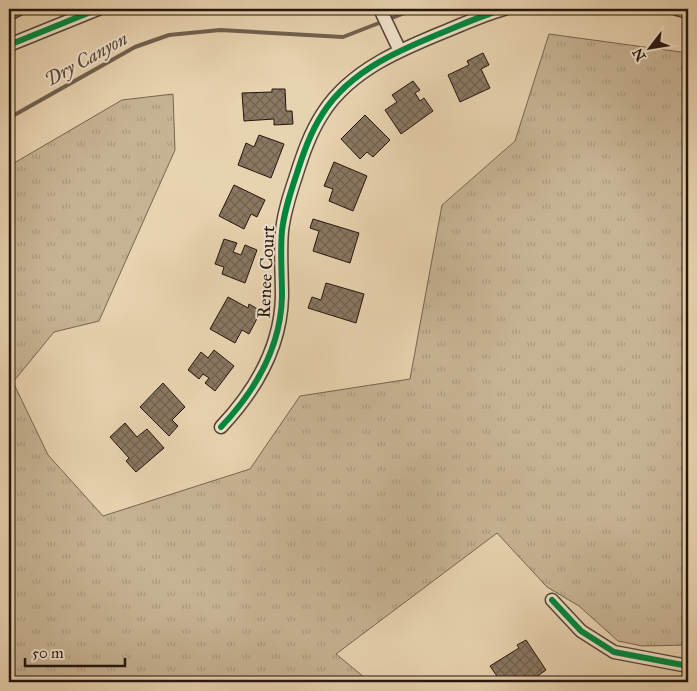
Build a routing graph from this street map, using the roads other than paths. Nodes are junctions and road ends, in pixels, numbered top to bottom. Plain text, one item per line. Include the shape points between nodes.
1 (98, 9) edge
2 (380, 9) edge
3 (504, 9) edge
4 (678, 9) edge
5 (688, 12) edge
6 (9, 45) edge
7 (399, 49) junction
8 (221, 426) dead end
9 (552, 600) dead end
10 (688, 666) edge

1 - 6 street
2 - 7 street
3 - 7 street, Renee Court
4 - 5 street
7 - 8 street, Renee Court via 343,89 312,131 285,210 282,298 273,347 252,390
9 - 10 street via 581,631 614,652

